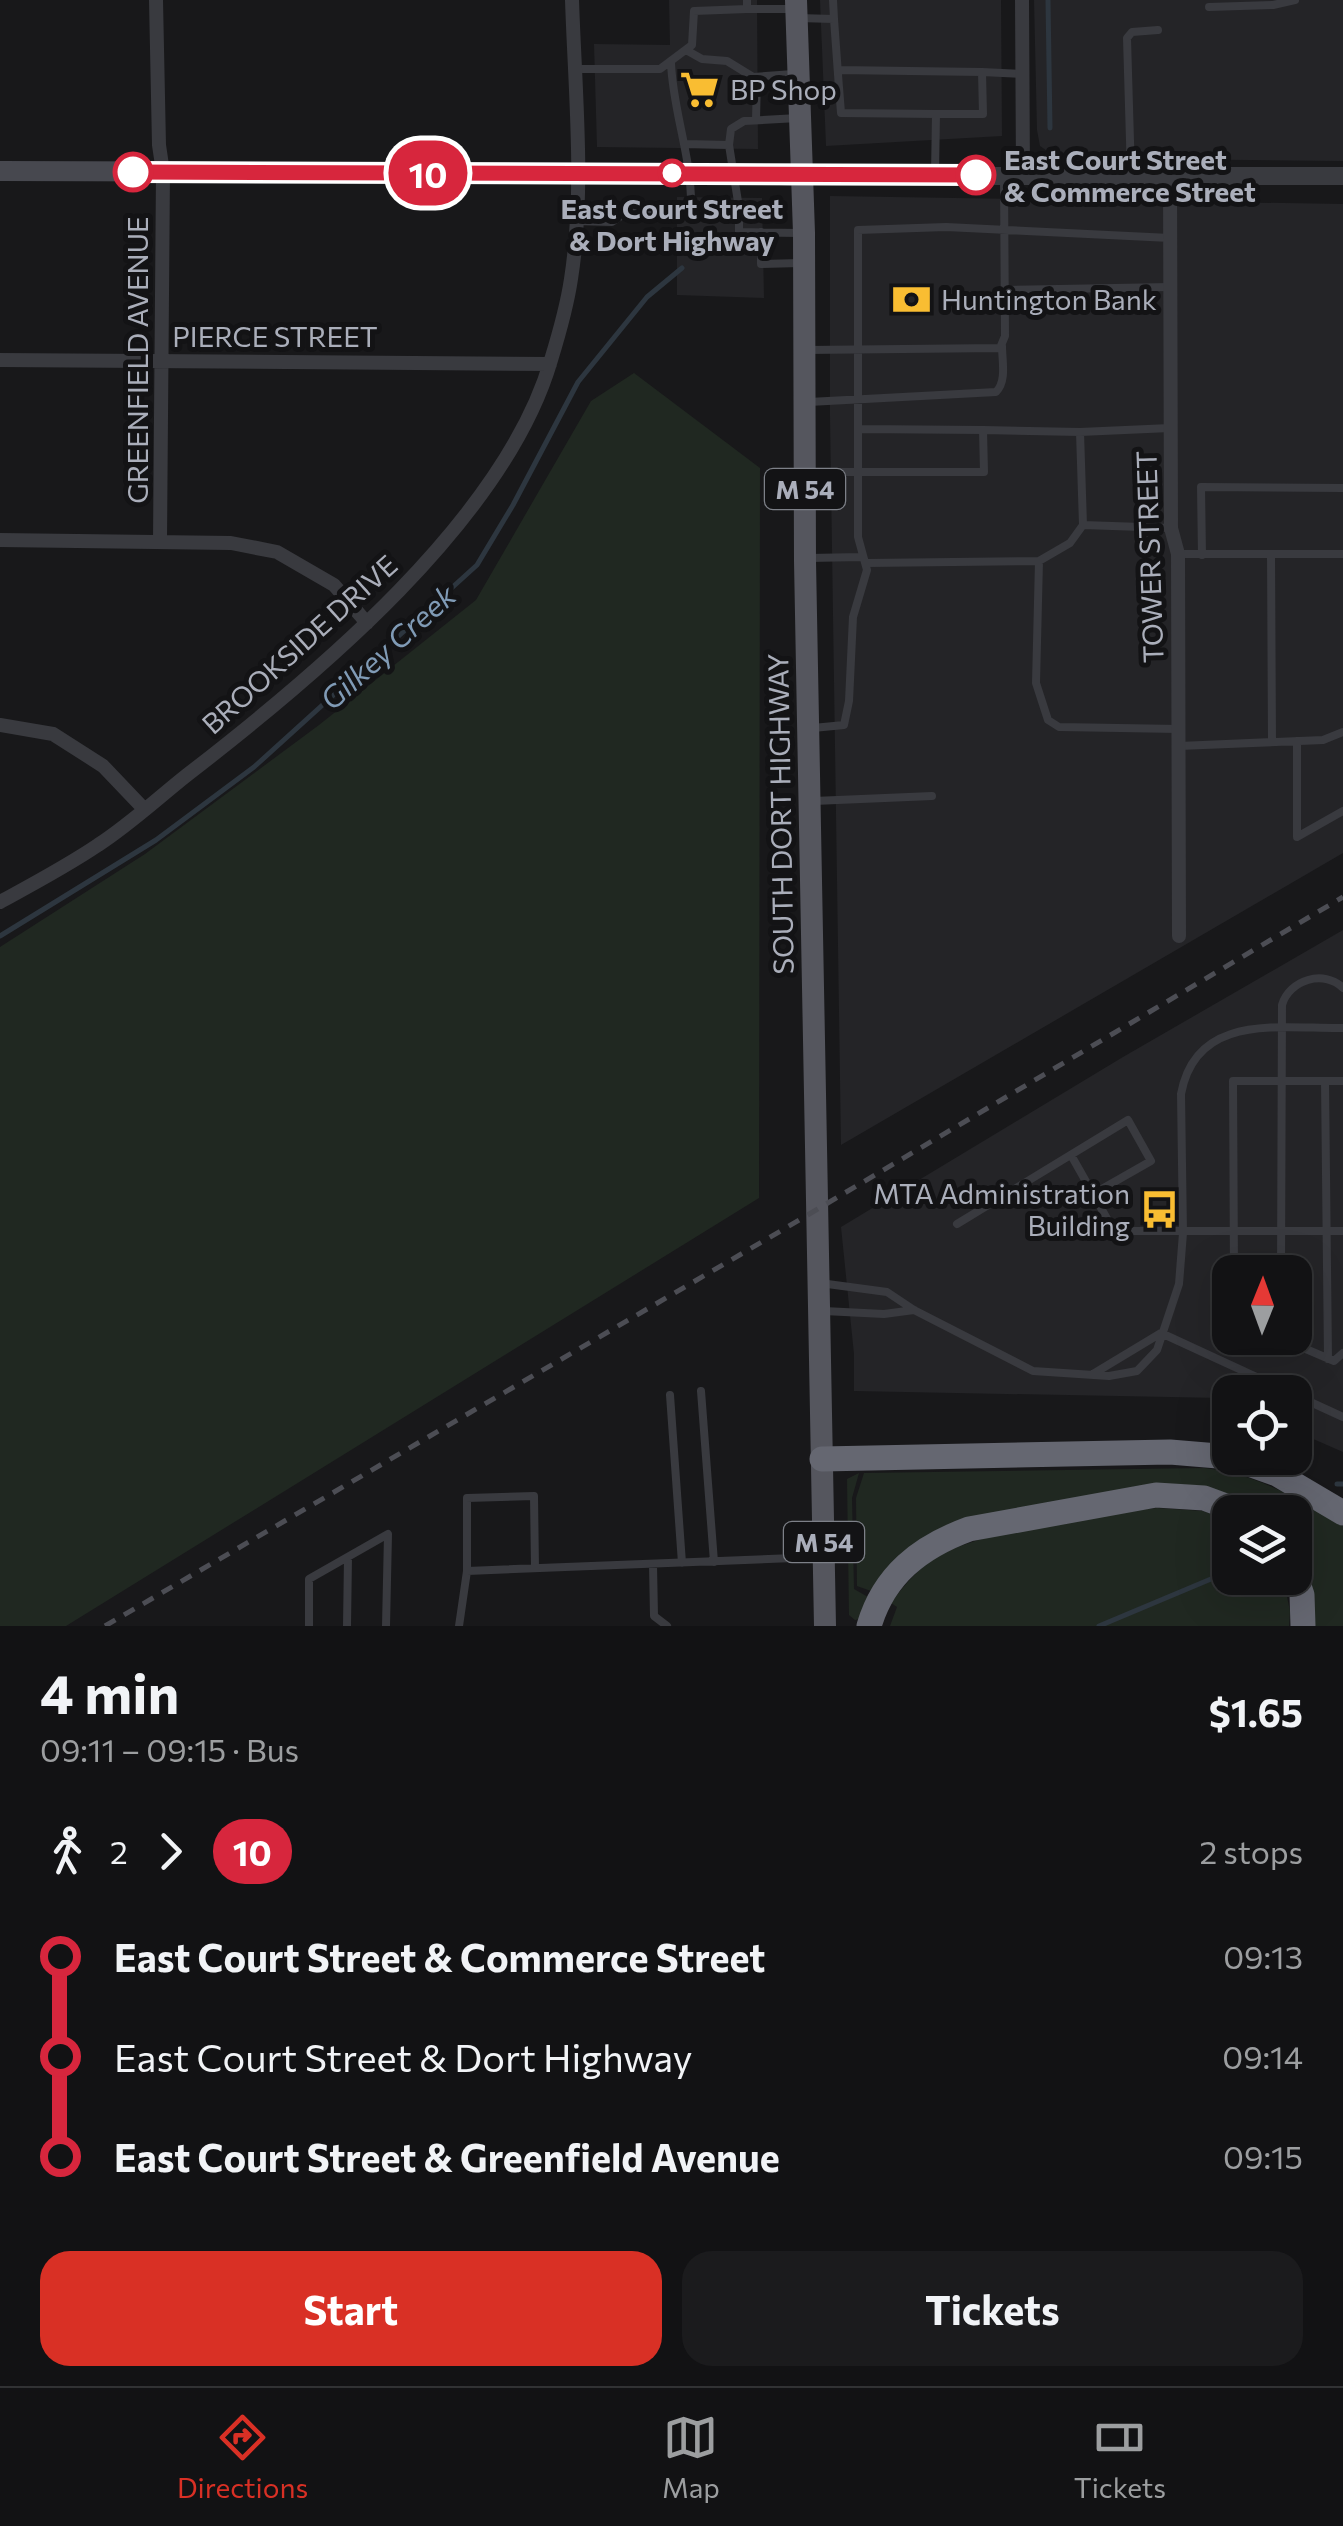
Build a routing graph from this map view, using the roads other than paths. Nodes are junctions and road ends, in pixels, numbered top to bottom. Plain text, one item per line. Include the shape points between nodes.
1 (156, 0) edge
2 (572, 0) edge
3 (834, 0) edge
4 (1022, 0) edge
5 (1296, 0) edge
6 (747, 5) edge
7 (1209, 8) dead end
8 (796, 9) edge
9 (834, 19) junction
10 (1158, 30) dead end
11 (686, 50) junction
12 (671, 63) junction
13 (574, 69) junction
14 (838, 70) junction
15 (982, 72) junction
16 (1024, 74) junction
17 (757, 77) junction
18 (799, 82) junction
19 (838, 87) junction
20 (936, 114) junction
21 (800, 118) junction
22 (756, 120) junction
23 (685, 144) junction
24 (730, 145) junction
25 (0, 172) edge
26 (163, 172) junction
27 (576, 173) junction
28 (691, 173) junction
29 (734, 173) junction
30 (1013, 174) junction
31 (1130, 175) junction
32 (802, 176) junction
33 (935, 176) junction
34 (1343, 176) edge
35 (1170, 177) junction
36 (691, 207) junction
37 (739, 208) junction
38 (576, 221) junction
39 (761, 232) junction
40 (1006, 232) junction
41 (804, 233) junction
42 (1170, 238) junction
43 (804, 263) junction
44 (1170, 287) junction
45 (1005, 290) junction
46 (1002, 346) junction
47 (856, 349) junction
48 (804, 350) junction
49 (0, 360) edge
50 (162, 360) junction
51 (550, 364) junction
52 (856, 400) junction
53 (804, 402) junction
54 (1170, 428) junction
55 (858, 429) junction
56 (983, 430) junction
57 (1080, 432) junction
58 (859, 471) junction
59 (804, 472) junction
60 (1343, 488) edge
61 (1083, 525) junction
62 (1171, 528) junction
63 (0, 540) edge
64 (160, 541) junction
65 (1178, 554) junction
66 (1271, 554) junction
67 (1343, 554) edge
68 (1202, 555) junction
69 (805, 558) junction
70 (864, 560) junction
71 (1039, 561) junction
72 (367, 623) junction
73 (0, 725) edge
74 (808, 728) junction
75 (1178, 729) junction
76 (1343, 732) edge
77 (1297, 741) junction
78 (1272, 742) junction
79 (1178, 746) junction
80 (932, 796) dead end
81 (810, 802) junction
82 (144, 809) junction
83 (1343, 811) edge
84 (0, 902) edge
85 (1179, 936) dead end
86 (1343, 988) edge
87 (1281, 1028) junction
88 (1343, 1028) edge
89 (1279, 1081) junction
90 (1325, 1081) junction
91 (1343, 1081) edge
92 (1072, 1154) junction
93 (1093, 1194) junction
94 (957, 1224) dead end
95 (1326, 1231) junction
96 (1343, 1231) edge
97 (1234, 1232) junction
98 (1281, 1232) junction
99 (1183, 1233) junction
100 (1234, 1255) edge
101 (1281, 1255) edge
102 (818, 1283) junction
103 (914, 1310) junction
104 (819, 1311) junction
105 (1160, 1334) junction
106 (1312, 1351) edge
107 (1343, 1353) edge
108 (1328, 1358) junction
109 (1091, 1375) junction
110 (1250, 1375) edge
111 (701, 1391) dead end
112 (670, 1395) dead end
113 (1312, 1403) edge
114 (1343, 1417) edge
115 (1212, 1455) edge
116 (822, 1459) junction
117 (1279, 1475) edge
118 (1212, 1501) edge
119 (1343, 1513) edge
120 (824, 1556) junction
121 (348, 1557) junction
122 (714, 1562) junction
123 (682, 1563) junction
124 (653, 1565) junction
125 (535, 1568) junction
126 (467, 1571) junction
127 (1302, 1595) edge
128 (309, 1626) edge
129 (346, 1626) edge
130 (386, 1626) edge
131 (459, 1626) edge
132 (667, 1626) edge
133 (825, 1626) edge
134 (869, 1626) edge
135 (1303, 1626) edge

1 - 26 street, GREENFIELD AVENUE
2 - 13 street, BROOKSIDE DRIVE
3 - 9 lane
4 - 16 street
5 - 7 lane
6 - 8 lane
6 - 11 lane via 694,11 694,40
8 - 9 lane
8 - 18 main road, SOUTH DORT HIGHWAY / M 54
9 - 14 lane
10 - 31 lane via 1127,38
11 - 12 lane
11 - 17 lane via 728,60
12 - 13 lane via 660,69
12 - 23 lane
13 - 27 street, BROOKSIDE DRIVE
14 - 15 lane
14 - 19 lane
15 - 16 lane
15 - 20 lane via 983,114
16 - 30 street
17 - 18 lane
17 - 22 lane
18 - 19 lane
18 - 21 main road, SOUTH DORT HIGHWAY / M 54
19 - 20 lane via 841,112
20 - 33 lane
21 - 22 lane
21 - 32 main road, SOUTH DORT HIGHWAY / M 54
22 - 24 lane via 736,124
23 - 24 lane
23 - 28 lane
24 - 29 lane
25 - 26 main road
26 - 27 main road
26 - 50 street, GREENFIELD AVENUE
27 - 28 main road
27 - 38 street, BROOKSIDE DRIVE
28 - 29 main road
28 - 36 lane
29 - 32 main road
29 - 37 lane
30 - 31 street
30 - 33 street
30 - 40 lane
31 - 35 street
32 - 33 street
32 - 41 main road, SOUTH DORT HIGHWAY / M 54
34 - 35 street
35 - 42 street, TOWER STREET
36 - 37 lane
36 - 38 lane via 629,211 612,222
37 - 39 lane via 739,232
38 - 51 street, BROOKSIDE DRIVE via 571,281
39 - 41 lane
39 - 43 lane via 762,264
40 - 42 lane
40 - 45 lane
40 - 47 lane via 858,230
41 - 43 main road, SOUTH DORT HIGHWAY / M 54
42 - 44 street, TOWER STREET
43 - 48 main road, SOUTH DORT HIGHWAY / M 54
44 - 45 lane
44 - 54 street, TOWER STREET
45 - 46 lane
46 - 47 lane
46 - 52 lane via 1003,378 996,392
47 - 48 lane
47 - 52 lane
48 - 53 main road, SOUTH DORT HIGHWAY / M 54
49 - 50 street, PIERCE STREET
50 - 51 street, PIERCE STREET
50 - 64 street, GREENFIELD AVENUE
51 - 72 street, BROOKSIDE DRIVE via 526,419 459,523
52 - 53 lane
52 - 55 lane
53 - 59 main road, SOUTH DORT HIGHWAY / M 54
54 - 57 lane
54 - 62 street, TOWER STREET
55 - 56 lane
55 - 58 lane
56 - 57 lane
56 - 58 lane via 984,472
57 - 61 lane
58 - 59 lane
58 - 70 lane
59 - 69 main road, SOUTH DORT HIGHWAY / M 54
60 - 68 lane via 1201,487
61 - 62 lane
61 - 71 lane via 1070,543
62 - 65 street, TOWER STREET
63 - 64 street
64 - 72 street via 277,552 334,585
65 - 68 lane
65 - 75 street, TOWER STREET
66 - 67 lane
66 - 68 lane
66 - 78 lane
69 - 70 lane
69 - 74 main road, SOUTH DORT HIGHWAY / M 54
70 - 71 lane
70 - 74 lane via 864,585 852,617 844,725
71 - 75 lane via 1036,683 1048,720 1059,726
72 - 82 street, BROOKSIDE DRIVE via 266,714
73 - 82 street via 53,734 103,766
74 - 81 main road, SOUTH DORT HIGHWAY / M 54
75 - 79 street, TOWER STREET
76 - 77 lane
77 - 78 lane
77 - 83 lane via 1297,837
78 - 79 lane
79 - 85 street, TOWER STREET
80 - 81 lane
81 - 102 main road, SOUTH DORT HIGHWAY / M 54
82 - 84 street, BROOKSIDE DRIVE via 100,844
86 - 87 lane via 1326,977 1291,989
87 - 88 lane
87 - 89 lane
87 - 99 lane via 1250,1028 1215,1040 1184,1076
89 - 90 lane
89 - 97 lane via 1234,1081
89 - 98 lane
90 - 91 lane
90 - 95 lane
92 - 93 lane
92 - 93 lane via 1128,1120 1151,1160
92 - 94 lane
93 - 99 lane via 1114,1231
95 - 96 lane
95 - 98 lane
95 - 108 lane
97 - 98 lane
97 - 99 lane
97 - 100 lane
98 - 101 lane
99 - 105 lane via 1175,1302
102 - 103 lane via 888,1292
102 - 104 main road, SOUTH DORT HIGHWAY / M 54
103 - 104 lane
103 - 109 lane via 1033,1371
104 - 116 main road, SOUTH DORT HIGHWAY / M 54
105 - 109 lane
105 - 109 lane via 1158,1350 1137,1372
105 - 110 lane
106 - 108 lane
107 - 108 lane
111 - 122 lane
112 - 123 lane
113 - 114 lane
115 - 116 highway
116 - 120 main road, SOUTH DORT HIGHWAY / M 54
117 - 119 highway
118 - 134 highway via 1156,1495 948,1537 910,1558
120 - 122 lane
120 - 133 main road, SOUTH DORT HIGHWAY / M 54
121 - 128 lane via 309,1579
121 - 129 lane
121 - 130 lane via 388,1534
122 - 123 lane
123 - 124 lane
124 - 125 lane
124 - 132 lane via 654,1616
125 - 126 lane
125 - 126 lane via 534,1496 467,1498
126 - 131 lane
127 - 135 highway

